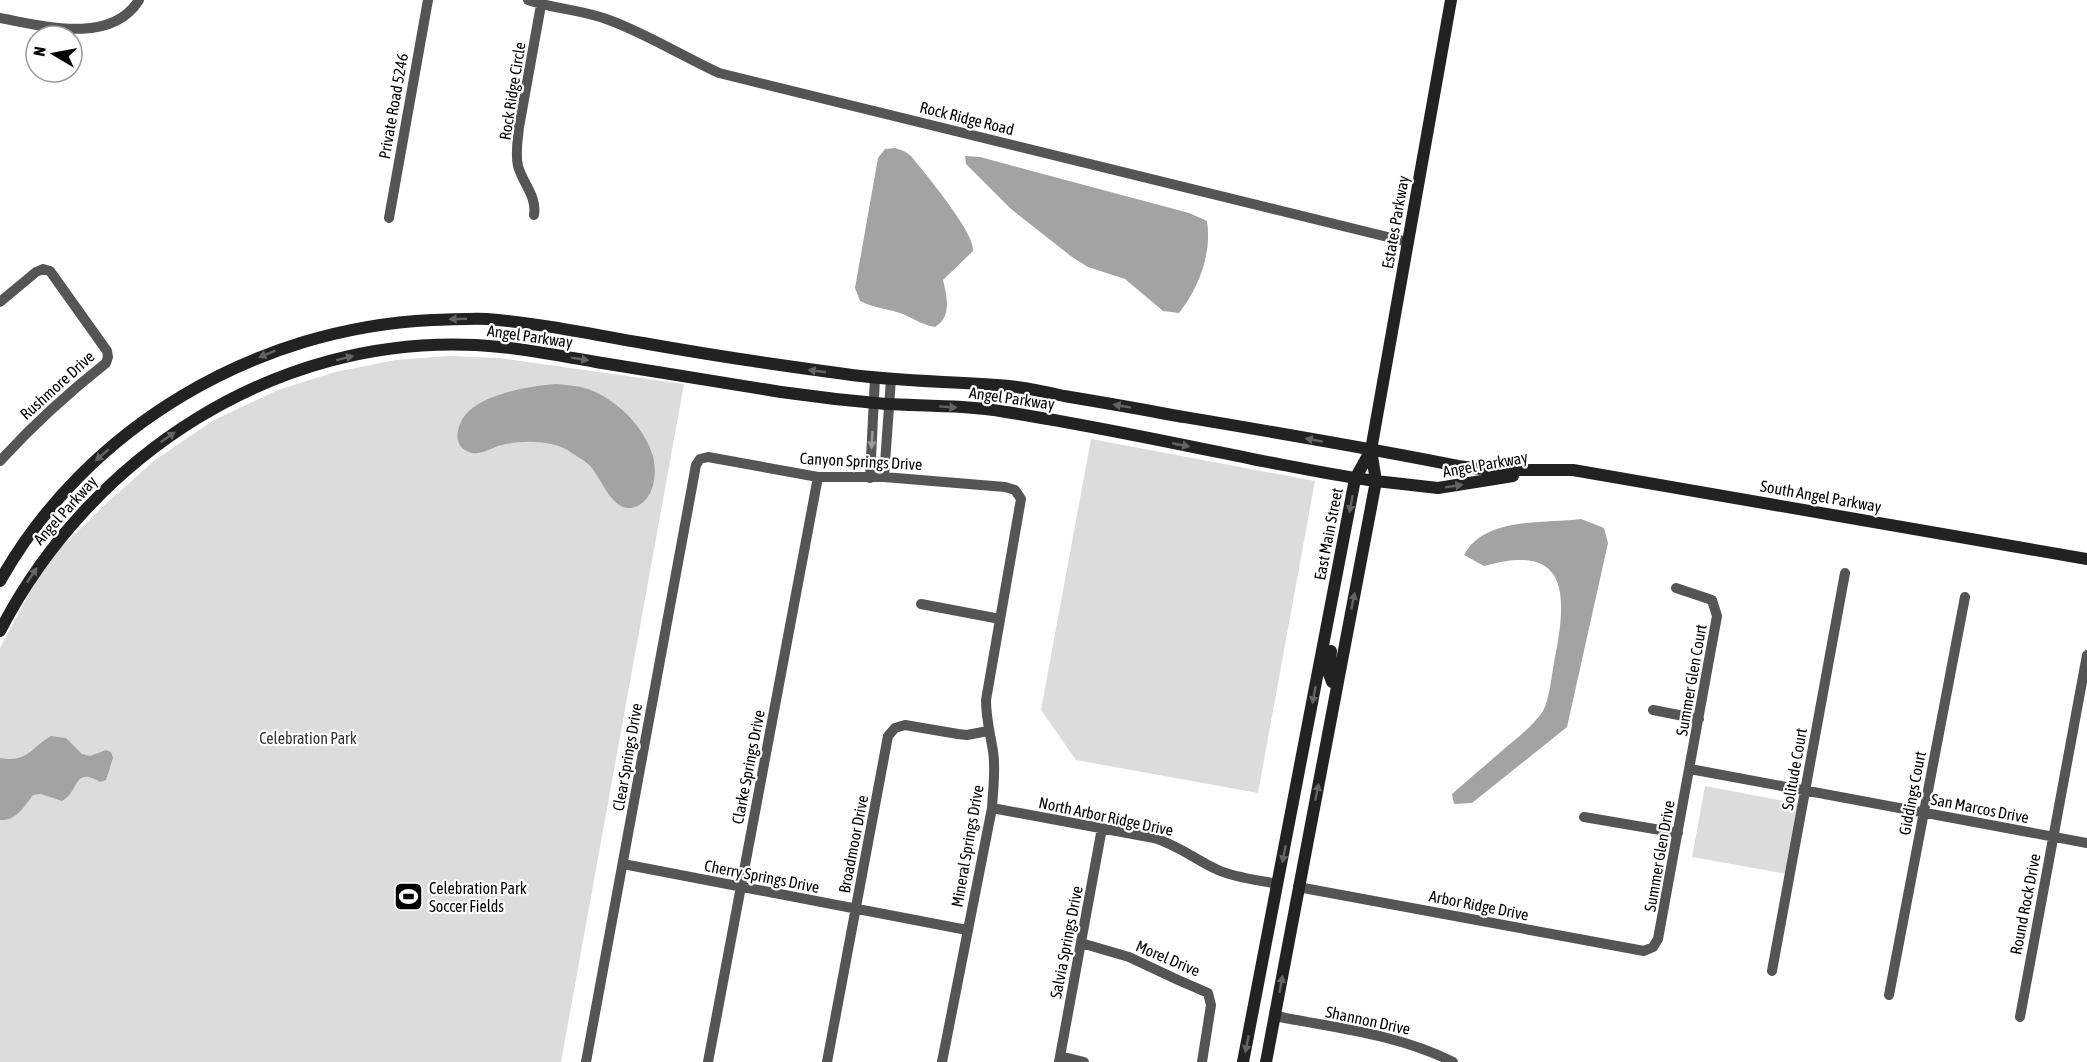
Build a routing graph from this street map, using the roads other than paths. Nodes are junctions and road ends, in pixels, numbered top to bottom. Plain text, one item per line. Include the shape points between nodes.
1 (139, 0) edge
2 (428, 0) edge
3 (528, 0) edge
4 (1451, 0) edge
5 (542, 5) junction
6 (0, 18) edge
7 (534, 215) dead end
8 (389, 218) dead end
9 (1408, 242) junction
10 (0, 302) edge
11 (875, 378) junction
12 (891, 379) junction
13 (873, 403) junction
14 (889, 404) junction
15 (1371, 450) junction
16 (700, 459) joint
17 (0, 461) edge
18 (1550, 470) junction
19 (818, 477) junction
20 (884, 477) junction
21 (870, 478) junction
22 (1355, 479) junction
23 (1376, 482) junction
24 (1019, 494) joint
25 (2087, 559) edge
26 (1845, 573) dead end
27 (0, 581) edge
28 (1676, 588) dead end
29 (1333, 596) junction
30 (1965, 597) dead end
31 (921, 604) dead end
32 (1000, 619) junction
33 (1, 627) edge
34 (2087, 655) edge
35 (1337, 684) junction
36 (1653, 710) dead end
37 (1699, 719) junction
38 (988, 731) junction
39 (1690, 769) junction
40 (1805, 790) junction
41 (992, 808) junction
42 (1924, 813) junction
43 (1584, 817) dead end
44 (1102, 828) junction
45 (1678, 833) junction
46 (2053, 837) junction
47 (2087, 843) edge
48 (623, 864) junction
49 (1278, 884) junction
50 (741, 887) junction
51 (1298, 887) junction
52 (856, 909) junction
53 (967, 930) junction
54 (1081, 943) junction
55 (1653, 947) joint
56 (1772, 971) dead end
57 (1889, 995) dead end
58 (1275, 1016) junction
59 (2020, 1017) dead end
60 (1059, 1059) edge
61 (586, 1062) edge
62 (708, 1062) edge
63 (828, 1062) edge
64 (942, 1062) edge
65 (1084, 1062) edge
66 (1202, 1062) edge
67 (1243, 1062) edge
68 (1266, 1062) edge
69 (1453, 1062) edge

1 - 6 street via 121,17 87,29
2 - 8 street, Private Road 5246
3 - 5 street, Rock Ridge Road
4 - 9 main road, Estates Parkway
5 - 7 street, Rock Ridge Circle via 518,147 518,166 534,200
5 - 9 street, Rock Ridge Road via 606,19 719,73
9 - 15 main road, Estates Parkway
10 - 17 street, Rushmore Drive via 36,272 50,271 108,357
11 - 12 main road, Angel Parkway
11 - 13 street
11 -> 27 main road, Angel Parkway via 484,319 401,322 343,331 286,347 230,369 178,397 130,431 85,470 45,514
12 - 14 street
15 -> 12 main road, Angel Parkway via 1011,386
13 - 14 main road, Angel Parkway
13 -> 21 street
33 -> 13 main road, Angel Parkway via 30,577 60,538 105,489 148,451 195,418 246,391 299,370 353,355 426,346 494,346
14 - 20 street
14 -> 22 main road, Angel Parkway via 1004,411
15 - 18 main road, Angel Parkway via 1489,470
15 - 22 main road, East Main Street
15 - 23 main road
16 - 19 street, Canyon Springs Drive via 708,457
16 - 48 street, Clear Springs Drive
23 -> 18 main road, Angel Parkway via 1438,488
18 - 25 main road, South Angel Parkway via 1633,479
19 - 21 street, Canyon Springs Drive
19 - 50 street, Clarke Springs Drive
20 - 21 street, Canyon Springs Drive
20 - 24 street, Canyon Springs Drive via 982,484 1011,488
22 - 23 main road, Angel Parkway
22 -> 29 main road, East Main Street
35 -> 23 main road
24 - 32 street, Mineral Springs Drive via 1022,504
26 - 40 street, Solitude Court
28 - 37 street, Summer Glen Court via 1712,600 1717,616
29 - 35 main road via 1329,674
29 -> 49 main road, East Main Street
30 - 42 street, Giddings Court
31 - 32 street
32 - 38 street, Mineral Springs Drive via 986,700
34 - 46 street, Round Rock Drive
51 -> 35 main road
36 - 37 street
37 - 39 street, Summer Glen Court
38 - 41 street, Mineral Springs Drive via 995,771
38 - 52 street, Broadmoor Drive via 967,735 905,725 891,731
39 - 40 street, San Marcos Drive
39 - 45 street, Summer Glen Drive
40 - 42 street, San Marcos Drive
40 - 56 street, Solitude Court
41 - 44 street, North Arbor Ridge Drive
41 - 53 street, Mineral Springs Drive
42 - 46 street, San Marcos Drive
42 - 57 street, Giddings Court
43 - 45 street
44 - 49 street, North Arbor Ridge Drive via 1166,842 1219,870
44 - 54 street, Salvia Springs Drive
45 - 55 street, Summer Glen Drive via 1658,939
46 - 47 street, San Marcos Drive
46 - 59 street, Round Rock Drive
48 - 50 street, Cherry Springs Drive
48 - 61 street, Clear Springs Drive
49 - 51 main road
49 -> 67 main road, East Main Street
50 - 52 street, Cherry Springs Drive
50 - 62 street, Clarke Springs Drive
51 - 55 street, Arbor Ridge Drive via 1644,951
58 -> 51 main road
52 - 53 street, Cherry Springs Drive
52 - 63 street, Broadmoor Drive
53 - 64 street, Mineral Springs Drive
54 - 60 street, Salvia Springs Drive
54 - 66 street, Morel Drive via 1129,957 1208,993 1211,1005
58 - 68 main road
58 - 69 street, Shannon Drive via 1393,1039
60 - 65 street

